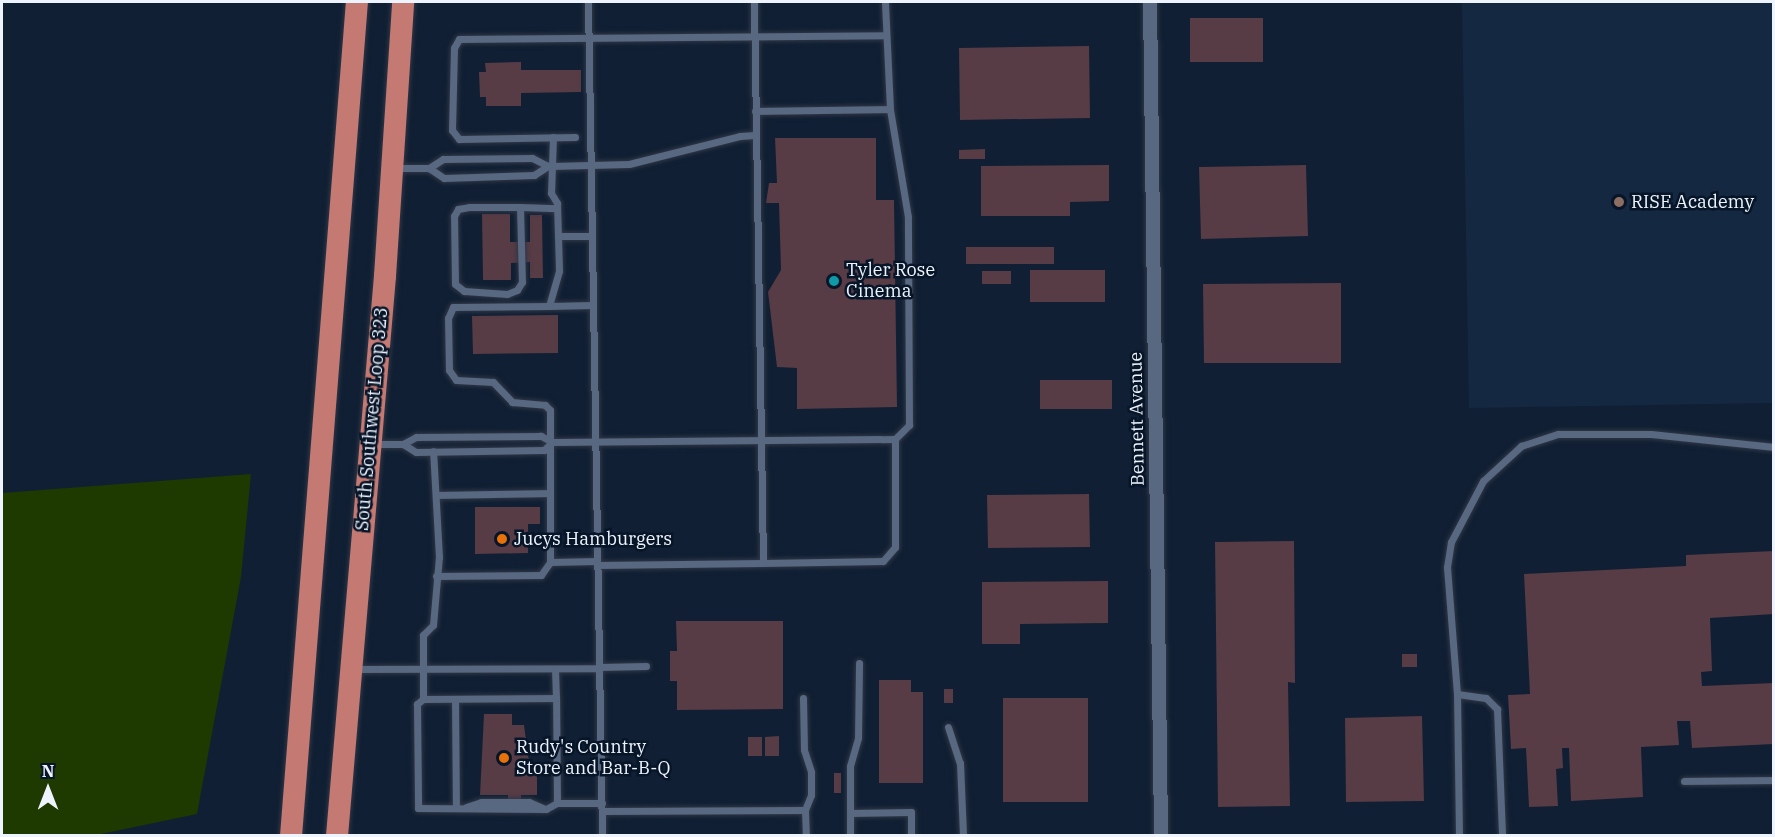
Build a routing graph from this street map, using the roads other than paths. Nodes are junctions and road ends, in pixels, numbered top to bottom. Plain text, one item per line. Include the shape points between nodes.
1 (357, 2) edge
2 (403, 2) edge
3 (588, 2) edge
4 (754, 2) edge
5 (885, 2) edge
6 (1150, 2) edge
7 (886, 35) junction
8 (755, 36) junction
9 (588, 39) junction
10 (890, 109) junction
11 (755, 111) junction
12 (756, 135) junction
13 (553, 137) junction
14 (575, 137) dead end
15 (550, 166) junction
16 (590, 166) junction
17 (390, 168) junction
18 (429, 168) junction
19 (520, 207) junction
20 (557, 208) junction
21 (558, 236) junction
22 (591, 236) junction
23 (592, 304) junction
24 (549, 306) junction
25 (760, 439) junction
26 (895, 439) junction
27 (595, 441) junction
28 (552, 442) junction
29 (368, 444) junction
30 (403, 444) junction
31 (1773, 447) edge
32 (433, 451) junction
33 (550, 493) junction
34 (438, 495) junction
35 (550, 562) junction
36 (597, 563) junction
37 (763, 563) junction
38 (436, 576) junction
39 (859, 663) dead end
40 (646, 666) dead end
41 (599, 668) junction
42 (350, 669) junction
43 (423, 669) junction
44 (555, 669) junction
45 (1457, 694) junction
46 (556, 698) junction
47 (803, 698) dead end
48 (423, 699) junction
49 (455, 699) junction
50 (948, 727) dead end
51 (1773, 780) edge
52 (1684, 781) dead end
53 (557, 803) junction
54 (602, 807) junction
55 (460, 808) junction
56 (805, 810) junction
57 (850, 813) junction
58 (291, 836) edge
59 (337, 836) edge
60 (602, 836) edge
61 (806, 836) edge
62 (850, 836) edge
63 (911, 836) edge
64 (963, 836) edge
65 (1161, 836) edge
66 (1459, 836) edge
67 (1502, 836) edge

1 - 58 highway
2 - 17 highway, South Southwest Loop 323
3 - 9 lane
4 - 8 lane
5 - 7 lane
6 - 65 street, Bennett Avenue
7 - 8 lane
7 - 10 lane
8 - 9 lane
8 - 11 lane
9 - 13 lane via 459,39 454,48 452,130 459,139
9 - 16 lane
10 - 11 lane
10 - 26 lane via 908,216 905,237 910,282 909,425
11 - 12 lane
12 - 16 lane via 642,162
12 - 25 lane
13 - 14 lane
13 - 15 lane
15 - 16 lane
15 - 18 lane via 532,158 443,159
15 - 18 lane via 534,175 444,178
15 - 20 lane via 551,193
16 - 22 lane
17 - 18 lane
17 - 29 highway, South Southwest Loop 323 via 385,276
19 - 19 lane via 458,209 454,216 455,284 464,291 507,294 517,290 522,282
19 - 20 lane
20 - 21 lane
21 - 22 lane
21 - 24 lane via 559,271
22 - 23 lane
23 - 24 lane
23 - 27 lane
24 - 28 lane via 453,307 447,318 449,370 456,380 493,381 512,402 545,405 550,410
25 - 26 lane
25 - 27 lane
25 - 37 lane
26 - 37 lane via 895,546 883,561
27 - 28 lane
27 - 36 lane
28 - 30 lane via 541,436 416,436
28 - 32 lane via 544,450
28 - 33 lane
29 - 30 lane
29 - 42 highway, South Southwest Loop 323
30 - 32 lane via 416,452
31 - 45 lane via 1651,434 1558,434 1521,446 1503,459 1466,508 1451,542 1448,594
32 - 34 lane
33 - 34 lane
33 - 35 lane
34 - 38 lane
35 - 36 lane
35 - 38 lane via 541,575
36 - 37 lane
36 - 41 lane
38 - 43 lane via 433,625 423,635
39 - 57 lane via 858,738 850,766
40 - 41 lane
41 - 44 lane
41 - 54 lane
42 - 43 lane
42 - 59 highway, South Southwest Loop 323
43 - 44 lane
43 - 48 lane
44 - 46 lane
45 - 66 lane
45 - 67 lane via 1492,702 1499,716
46 - 49 lane
46 - 53 lane
47 - 56 lane via 804,750 811,772 811,795
48 - 49 lane
48 - 55 lane via 417,704 418,808
49 - 55 lane
50 - 64 lane via 960,764
51 - 52 lane
53 - 54 lane
53 - 55 lane via 546,809
54 - 56 lane
54 - 60 lane
56 - 61 lane
57 - 62 lane
57 - 63 lane via 911,812

